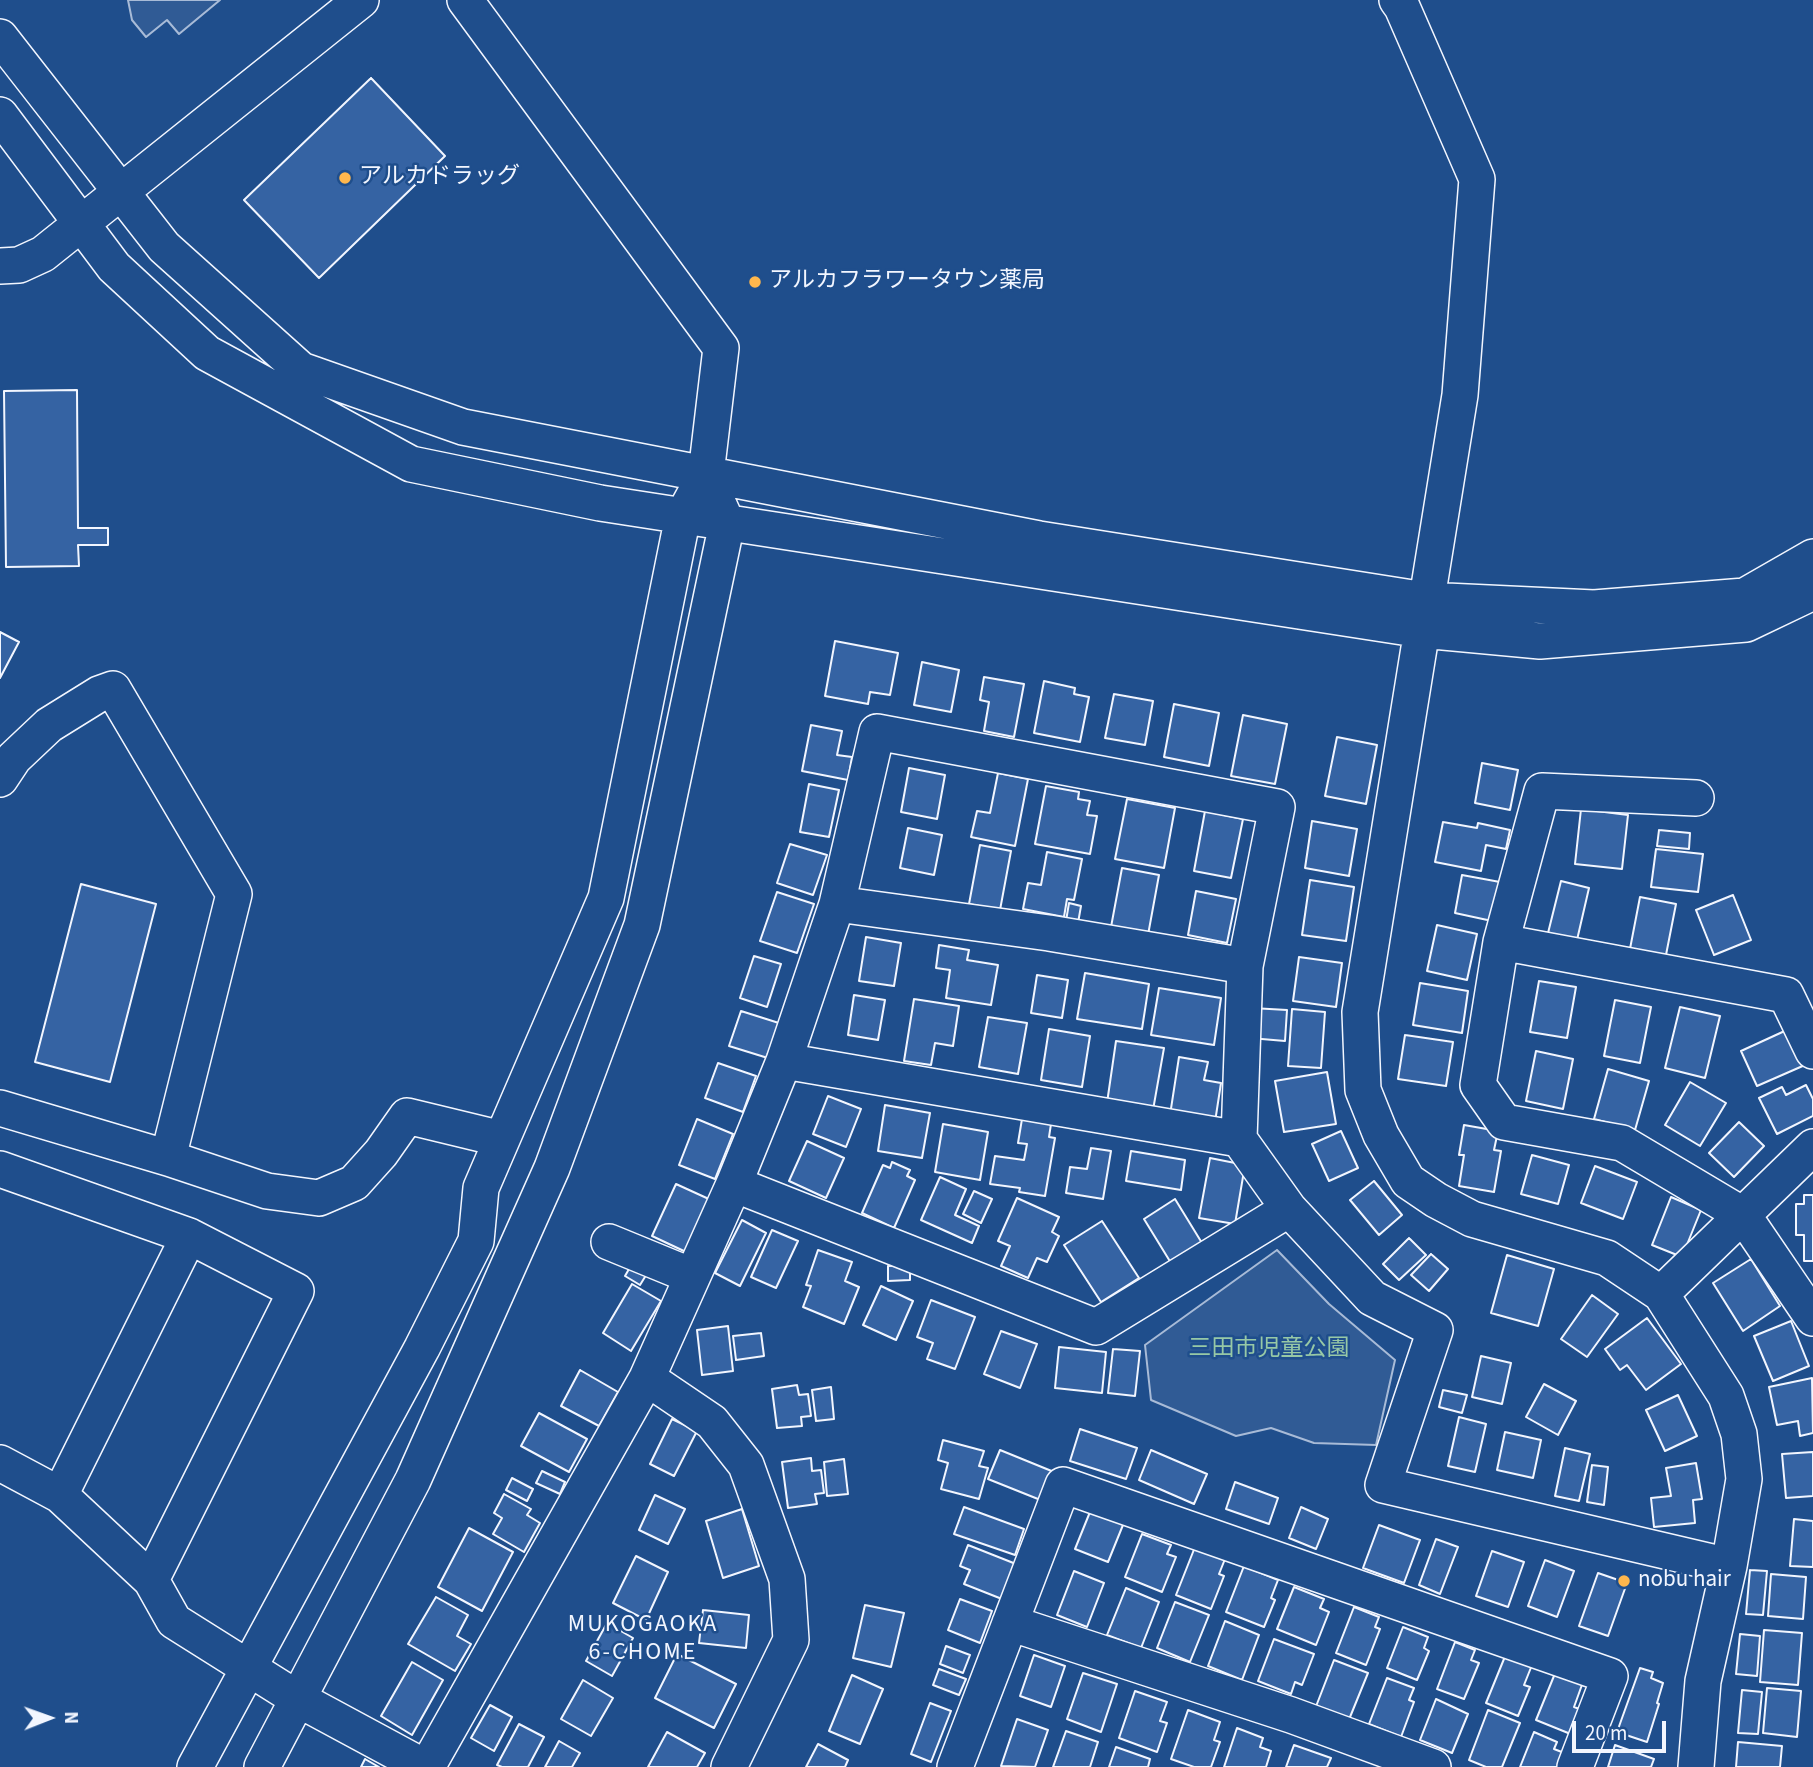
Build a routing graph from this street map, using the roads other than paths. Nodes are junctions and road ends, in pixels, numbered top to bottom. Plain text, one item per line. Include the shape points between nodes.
1 (361, 0) edge
2 (465, 0) edge
3 (1397, 0) edge
4 (0, 37) edge
5 (0, 115) edge
6 (120, 192) junction
7 (82, 222) junction
8 (0, 266) edge
9 (706, 474) junction
10 (683, 516) junction
11 (727, 523) junction
12 (1813, 557) edge
13 (1813, 592) edge
14 (1424, 615) junction
15 (0, 779) edge
16 (1696, 798) dead end
17 (837, 904) junction
18 (1501, 942) junction
19 (1245, 967) junction
20 (1813, 1051) edge
21 (784, 1061) junction
22 (0, 1108) edge
23 (502, 1139) junction
24 (1239, 1139) junction
25 (1813, 1147) edge
26 (169, 1158) junction
27 (0, 1169) edge
28 (734, 1184) junction
29 (1289, 1209) junction
30 (1743, 1215) junction
31 (189, 1236) junction
32 (610, 1242) dead end
33 (692, 1276) junction
34 (1661, 1294) junction
35 (1813, 1318) edge
36 (647, 1378) junction
37 (0, 1463) edge
38 (60, 1495) junction
39 (1729, 1566) junction
40 (151, 1580) junction
41 (1010, 1623) junction
42 (247, 1669) junction
43 (298, 1699) junction
44 (195, 1767) edge
45 (262, 1767) edge
46 (426, 1767) edge
47 (729, 1767) edge
48 (956, 1767) edge
49 (1433, 1767) edge
50 (1576, 1767) edge
51 (1696, 1767) edge

1 - 6 street
2 - 9 street via 721,348
3 - 14 street via 1477,179 1460,395
4 - 6 street
5 - 7 street
6 - 7 street
6 - 9 street via 164,247 301,370 463,427
7 - 8 street via 43,254 19,265
7 - 10 street via 114,267 207,353 411,464
9 - 10 street
9 - 11 street
9 - 14 street
10 - 11 street
10 - 23 street via 606,898
11 - 14 street
11 - 43 street via 642,925 541,1193 413,1480
12 - 14 street via 1745,596
13 - 14 street via 1746,624 1540,641
14 - 34 street via 1360,1012 1363,1090 1381,1135 1408,1181 1472,1219 1607,1258
15 - 26 street via 14,758 49,725 113,689 234,894
16 - 18 street via 1542,791
17 - 19 street via 1049,933
17 - 19 street via 877,732 1277,807
17 - 21 street
18 - 20 street via 1786,995
18 - 30 street via 1478,1085 1504,1122 1622,1143
19 - 24 street
21 - 24 street
21 - 28 street
22 - 26 street
23 - 26 street via 407,1116 354,1183 319,1198 267,1191
23 - 42 street via 481,1188 476,1241
24 - 29 street
25 - 30 street
27 - 31 street
28 - 29 street via 1096,1326
28 - 33 street
29 - 39 street via 1372,1298 1435,1331 1383,1485
30 - 34 street
30 - 35 street
31 - 38 street
31 - 40 street via 296,1291
32 - 33 street
33 - 36 street
34 - 39 street via 1726,1395 1739,1434 1744,1479
36 - 46 street
36 - 47 street via 712,1422 747,1465 787,1579 791,1640
37 - 38 street
38 - 40 street
39 - 51 street via 1703,1681
40 - 42 street via 174,1621
41 - 48 street
41 - 49 street
41 - 50 street via 1063,1485 1610,1676
42 - 43 street
42 - 44 street
43 - 45 street
43 - 46 street

